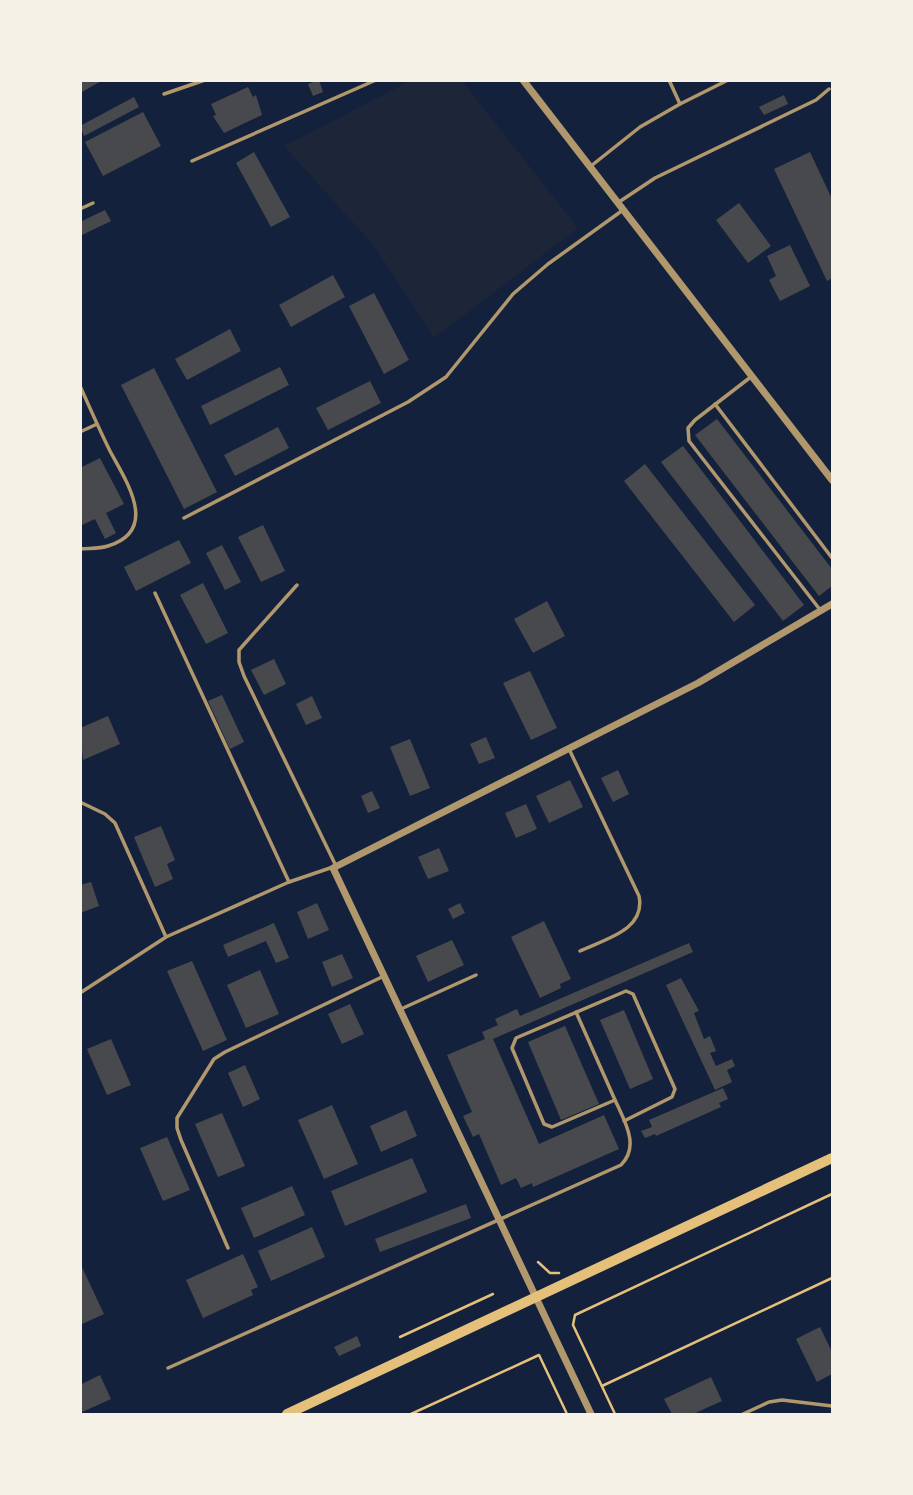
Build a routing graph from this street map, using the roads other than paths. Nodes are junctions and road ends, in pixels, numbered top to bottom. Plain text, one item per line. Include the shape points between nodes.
1 (205, 80) edge
2 (376, 80) edge
3 (523, 80) edge
4 (669, 80) edge
5 (728, 80) edge
6 (829, 89) dead end
7 (164, 94) dead end
8 (680, 104) junction
9 (192, 161) dead end
10 (590, 166) junction
11 (93, 203) dead end
12 (620, 206) junction
13 (80, 209) edge
14 (753, 375) junction
15 (80, 386) edge
16 (716, 404) junction
17 (97, 424) junction
18 (80, 432) edge
19 (832, 480) edge
20 (184, 518) dead end
21 (80, 550) edge
22 (832, 558) edge
23 (297, 585) dead end
24 (156, 593) dead end
25 (832, 604) edge
26 (821, 611) junction
27 (569, 749) junction
28 (80, 802) edge
29 (334, 867) junction
30 (289, 883) junction
31 (166, 937) junction
32 (580, 951) dead end
33 (476, 975) dead end
34 (384, 976) junction
35 (80, 993) edge
36 (399, 1010) junction
37 (576, 1012) junction
38 (615, 1100) junction
39 (624, 1121) junction
40 (832, 1158) edge
41 (499, 1221) junction
42 (228, 1248) dead end
43 (536, 1299) junction
44 (168, 1368) dead end
45 (832, 1406) edge
46 (287, 1415) edge
47 (591, 1415) edge
48 (743, 1415) edge

1 - 7 lane
2 - 9 lane
3 - 10 street
4 - 8 lane
5 - 8 lane
6 - 12 lane via 816,100 655,178
8 - 10 lane via 640,127
10 - 12 street
11 - 13 lane
12 - 14 street
12 - 20 lane via 513,294 453,369 430,389
14 - 16 lane
14 - 19 street
15 - 17 lane
16 - 22 lane
16 - 26 lane via 688,428 689,441
17 - 18 lane
17 - 21 lane via 132,491 137,514 122,539 104,548
23 - 29 lane via 239,650 239,663
24 - 30 lane
25 - 26 street
26 - 27 street via 716,673
27 - 29 street
27 - 32 lane via 641,908 631,926
28 - 31 lane via 115,823
29 - 30 lane
29 - 34 street
30 - 31 lane
31 - 35 lane
33 - 36 lane
34 - 36 street
34 - 42 lane via 214,1059 177,1118 181,1140
36 - 41 street
37 - 38 lane
37 - 38 lane via 516,1038 512,1048 544,1124 552,1128
37 - 39 lane via 626,991 633,994 676,1089 672,1097
38 - 39 lane
39 - 41 lane via 631,1148 621,1165
40 - 43 main road
41 - 43 street
41 - 44 lane
43 - 46 main road
43 - 47 street
45 - 48 lane via 782,1400

